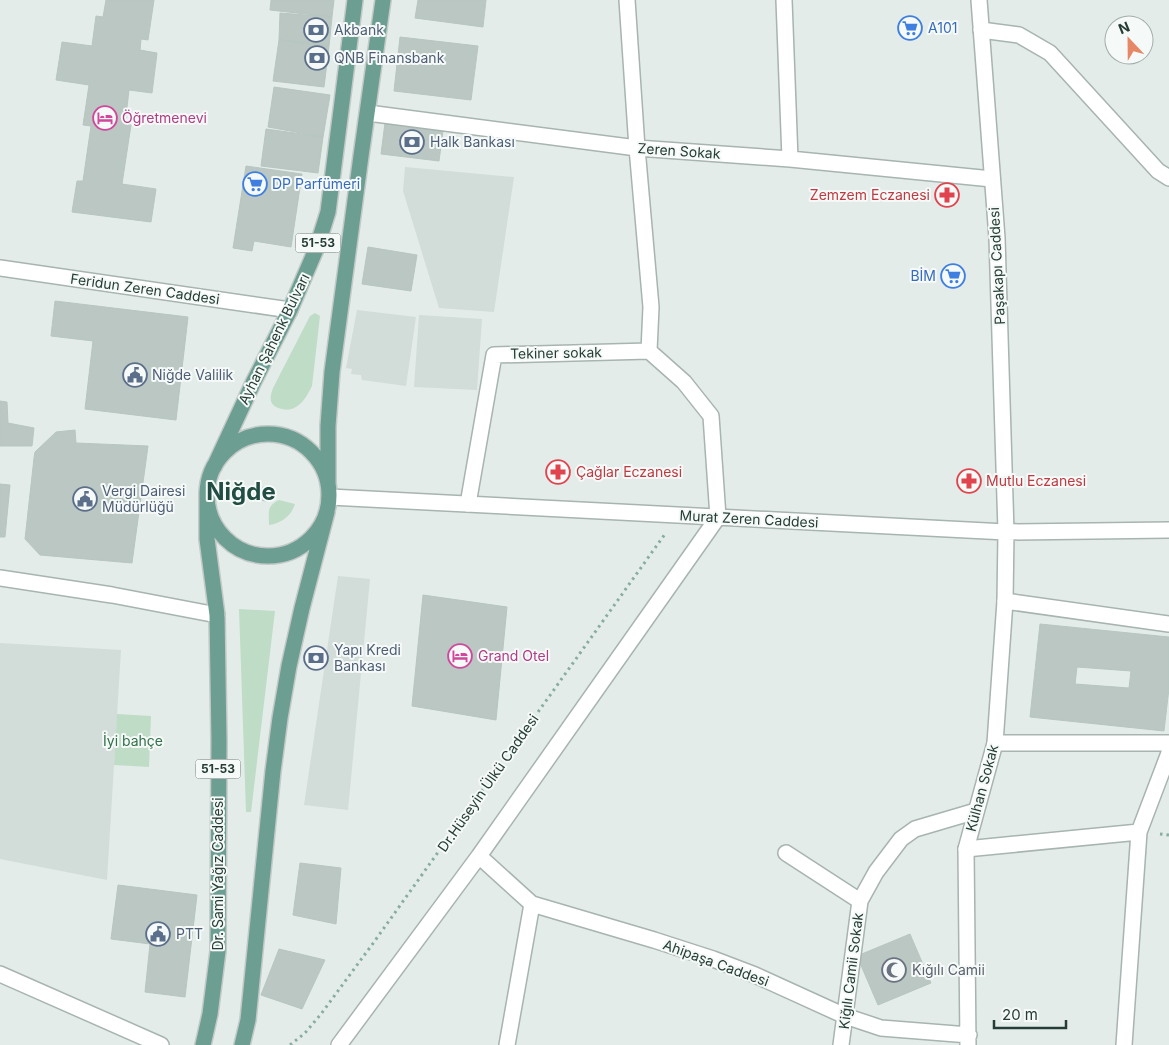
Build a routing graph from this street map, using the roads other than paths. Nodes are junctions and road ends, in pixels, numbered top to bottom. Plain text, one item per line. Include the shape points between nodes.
1 (355, 0) edge
2 (383, 0) edge
3 (627, 0) edge
4 (784, 0) edge
5 (979, 0) edge
6 (981, 30) junction
7 (368, 113) junction
8 (637, 148) junction
9 (790, 159) junction
10 (1169, 178) edge
11 (992, 179) junction
12 (0, 268) edge
13 (290, 310) junction
14 (649, 351) junction
15 (214, 467) junction
16 (207, 492) junction
17 (328, 498) junction
18 (468, 504) junction
19 (718, 517) junction
20 (1169, 530) edge
21 (1006, 532) junction
22 (0, 578) edge
23 (1005, 601) junction
24 (217, 615) junction
25 (1169, 624) edge
26 (995, 743) junction
27 (1169, 743) edge
28 (1169, 753) edge
29 (976, 811) junction
30 (1139, 832) junction
31 (966, 849) junction
32 (786, 853) dead end
33 (479, 856) junction
34 (860, 900) junction
35 (532, 904) junction
36 (0, 974) edge
37 (845, 1016) junction
38 (969, 1040) edge
39 (161, 1045) edge
40 (204, 1045) edge
41 (242, 1045) edge
42 (339, 1045) edge
43 (507, 1045) edge
44 (841, 1045) edge
45 (1124, 1045) edge

1 - 13 main road, Ayhan Şahenk Bulvarı / 51-53 via 328,212 317,248
2 - 7 main road, 51-53
3 - 8 street
4 - 9 street
5 - 6 street, Paşakapı Caddesi
6 - 10 street via 1019,35 1050,53 1158,171
6 - 11 street, Paşakapı Caddesi
7 - 8 street, Zeren Sokak
7 - 17 main road, 51-53 via 332,372
8 - 9 street, Zeren Sokak
8 - 14 street via 650,307
9 - 11 street, Zeren Sokak
11 - 21 street, Paşakapı Caddesi via 997,238
12 - 13 street, Feridun Zeren Caddesi
13 - 15 main road, Ayhan Şahenk Bulvarı / 51-53
14 - 18 street, Tekiner sokak via 494,355
14 - 19 street via 684,382 711,416
15 - 16 main road
15 - 17 main road via 232,446 244,440 256,435 283,436 307,448 324,468
16 - 17 main road via 208,506 219,532 242,551 256,556 286,554 300,548 321,526
16 - 24 main road, Dr. Sami Yağız Caddesi / 51-53 via 207,539
17 - 18 street, Murat Zeren Caddesi
17 - 41 main road, 51-53 via 280,718 248,1020
18 - 19 street, Murat Zeren Caddesi
19 - 21 street, Murat Zeren Caddesi
19 - 33 street
20 - 21 street, Murat Zeren Caddesi
21 - 23 street, Külhan Sokak
22 - 24 street
23 - 25 street
23 - 26 street, Külhan Sokak
24 - 40 main road, Dr. Sami Yağız Caddesi / 51-53 via 218,951
26 - 27 street
26 - 29 street, Külhan Sokak
28 - 30 street
29 - 31 street, Külhan Sokak
29 - 34 street, Kiğılı Camii Sokak via 916,829 901,839
30 - 31 street
30 - 45 street
31 - 38 street, Külhan Sokak
32 - 34 street
33 - 35 street, Ahipaşa Caddesi
33 - 42 street
34 - 37 street, Kiğılı Camii Sokak
35 - 37 street, Ahipaşa Caddesi via 713,959
35 - 43 street
36 - 39 street
37 - 38 street, Ahipaşa Caddesi via 881,1028
37 - 44 street, Kiğılı Camii Sokak

